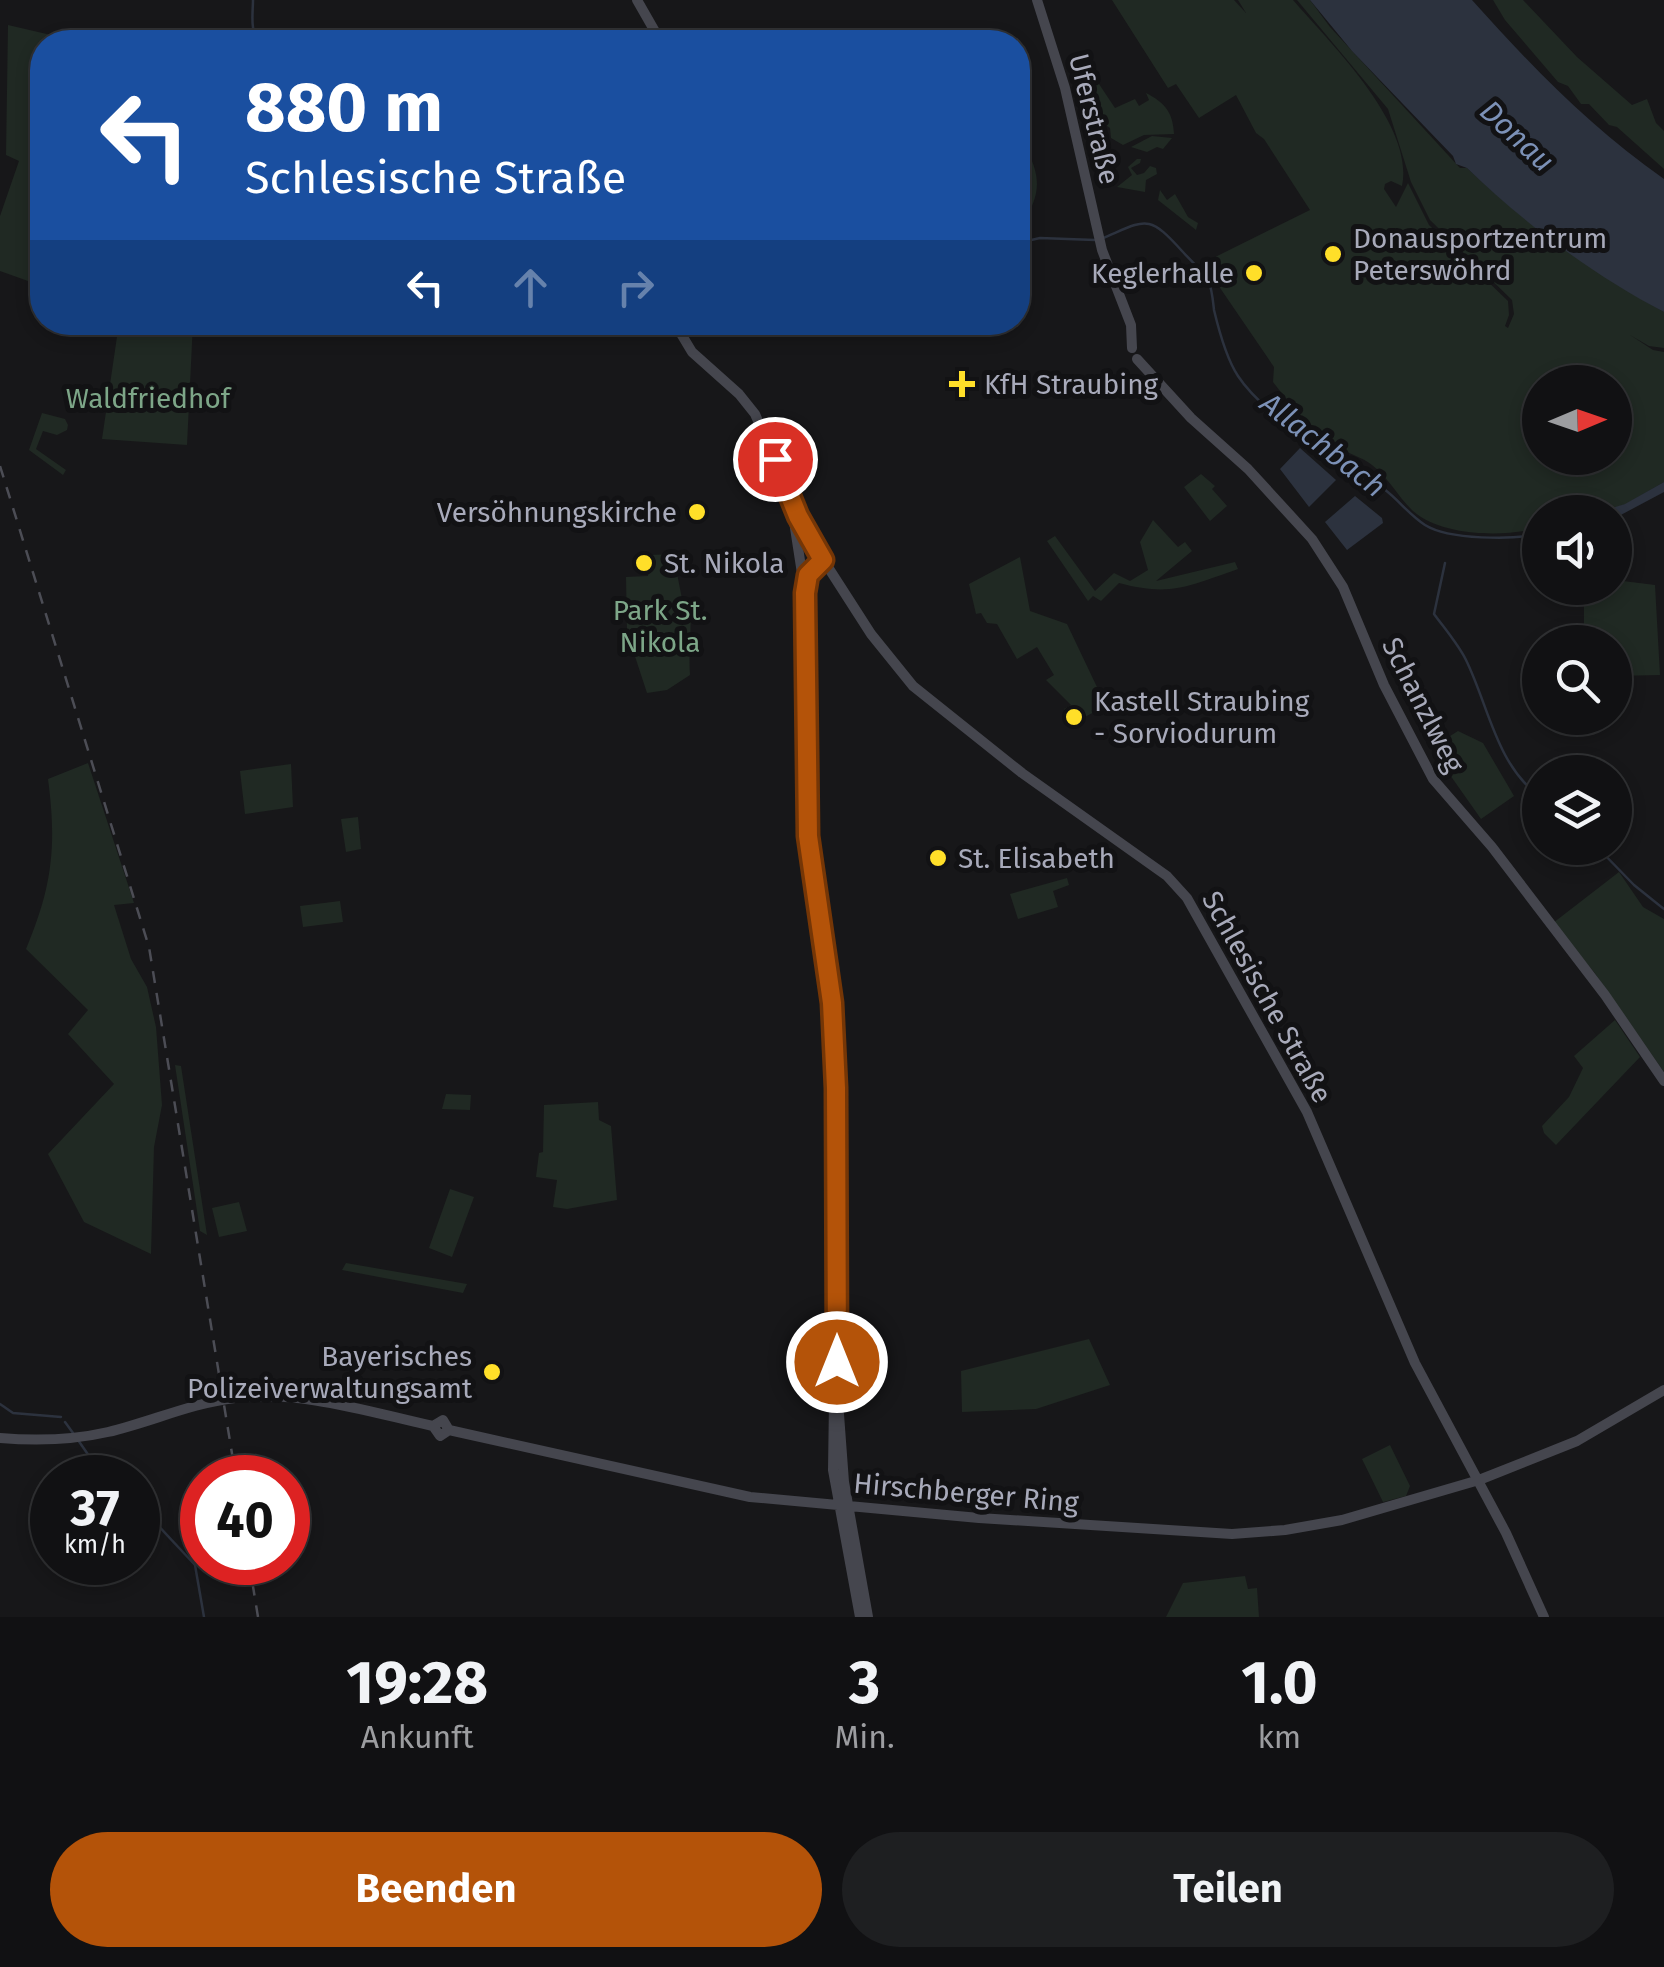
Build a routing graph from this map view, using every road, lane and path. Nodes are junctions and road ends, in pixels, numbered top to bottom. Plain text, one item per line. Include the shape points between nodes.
1 (637, 0) edge
2 (1038, 0) edge
3 (654, 30) edge
4 (682, 335) edge
5 (1134, 351) joint
6 (790, 499) junction
7 (823, 560) junction
8 (805, 593) junction
9 (1664, 1081) edge
10 (1664, 1390) edge
11 (0, 1438) edge
12 (1479, 1480) junction
13 (843, 1505) junction
14 (860, 1617) edge
15 (868, 1617) edge
16 (1544, 1617) edge

1 - 3 street
2 - 5 street, Uferstraße
4 - 6 street via 756,414
5 - 9 street, Schanzlweg via 1190,418 1312,539 1432,779 1492,847
6 - 7 street, Schlesische Straße
6 - 8 street
7 - 8 street via 808,575
7 - 12 street, Schlesische Straße via 922,695 1167,876 1187,898 1300,1100 1408,1346
8 - 13 street via 808,836 832,1003 836,1088
10 - 12 street, Hirschberger Ring via 1577,1441
11 - 13 street, Hirschberger Ring via 80,1437 202,1404 298,1397 434,1426 440,1436 449,1430 722,1492
12 - 13 street, Hirschberger Ring via 1342,1520 1244,1534
12 - 16 street, Schlesische Straße
13 - 14 street
13 - 15 street

